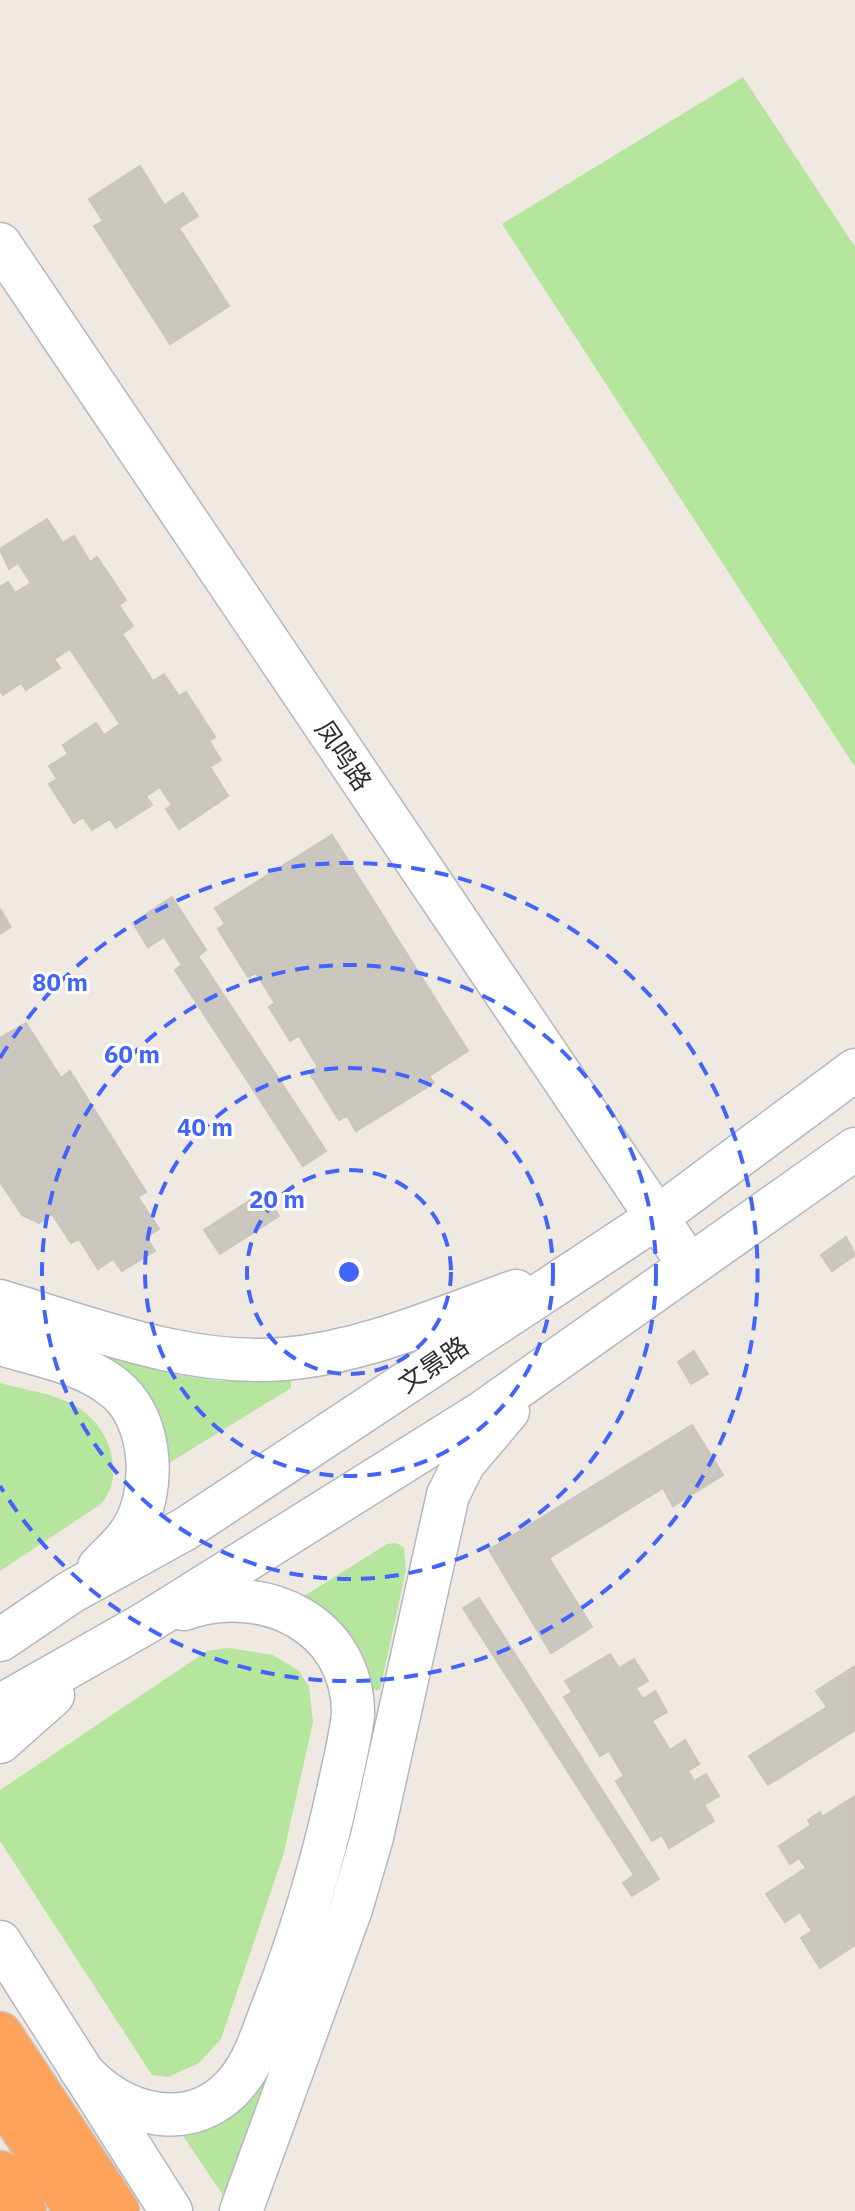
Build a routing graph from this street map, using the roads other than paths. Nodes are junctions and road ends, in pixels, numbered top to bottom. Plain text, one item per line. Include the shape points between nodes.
1 (0, 244) edge
2 (855, 1070) edge
3 (855, 1149) edge
4 (656, 1218) junction
5 (689, 1265) junction
6 (577, 1269) junction
7 (0, 1301) edge
8 (0, 1344) edge
9 (576, 1345) junction
10 (71, 1592) junction
11 (129, 1632) junction
12 (7, 1634) edge
13 (0, 1706) edge
14 (0, 1742) edge
15 (0, 1942) edge
16 (6, 2063) edge
17 (80, 2069) junction
18 (0, 2173) edge
19 (24, 2211) edge
20 (77, 2211) edge
21 (117, 2211) edge
22 (171, 2211) edge
23 (241, 2211) edge

1 - 4 main road, 凤鸣路
2 - 4 main road, 文景路
3 - 5 main road
4 - 5 main road, 凤鸣路
4 - 6 main road, 文景路
5 - 9 main road
6 - 7 main road via 388,1338 283,1359 190,1353
6 - 10 main road, 文景路 via 185,1529
8 - 10 main road via 102,1379 120,1392 142,1429 147,1472 133,1529
9 - 11 main road via 483,1412
9 - 23 main road via 486,1432 448,1495 356,1895
10 - 12 main road, 文景路
11 - 13 main road
11 - 14 main road
11 - 17 main road via 190,1607 241,1599 303,1620 328,1642 350,1678 351,1737 309,1911 253,2058 240,2079 229,2092 196,2110 157,2115 122,2105
15 - 17 main road
16 - 20 highway
16 - 21 highway
17 - 22 main road
18 - 19 highway

